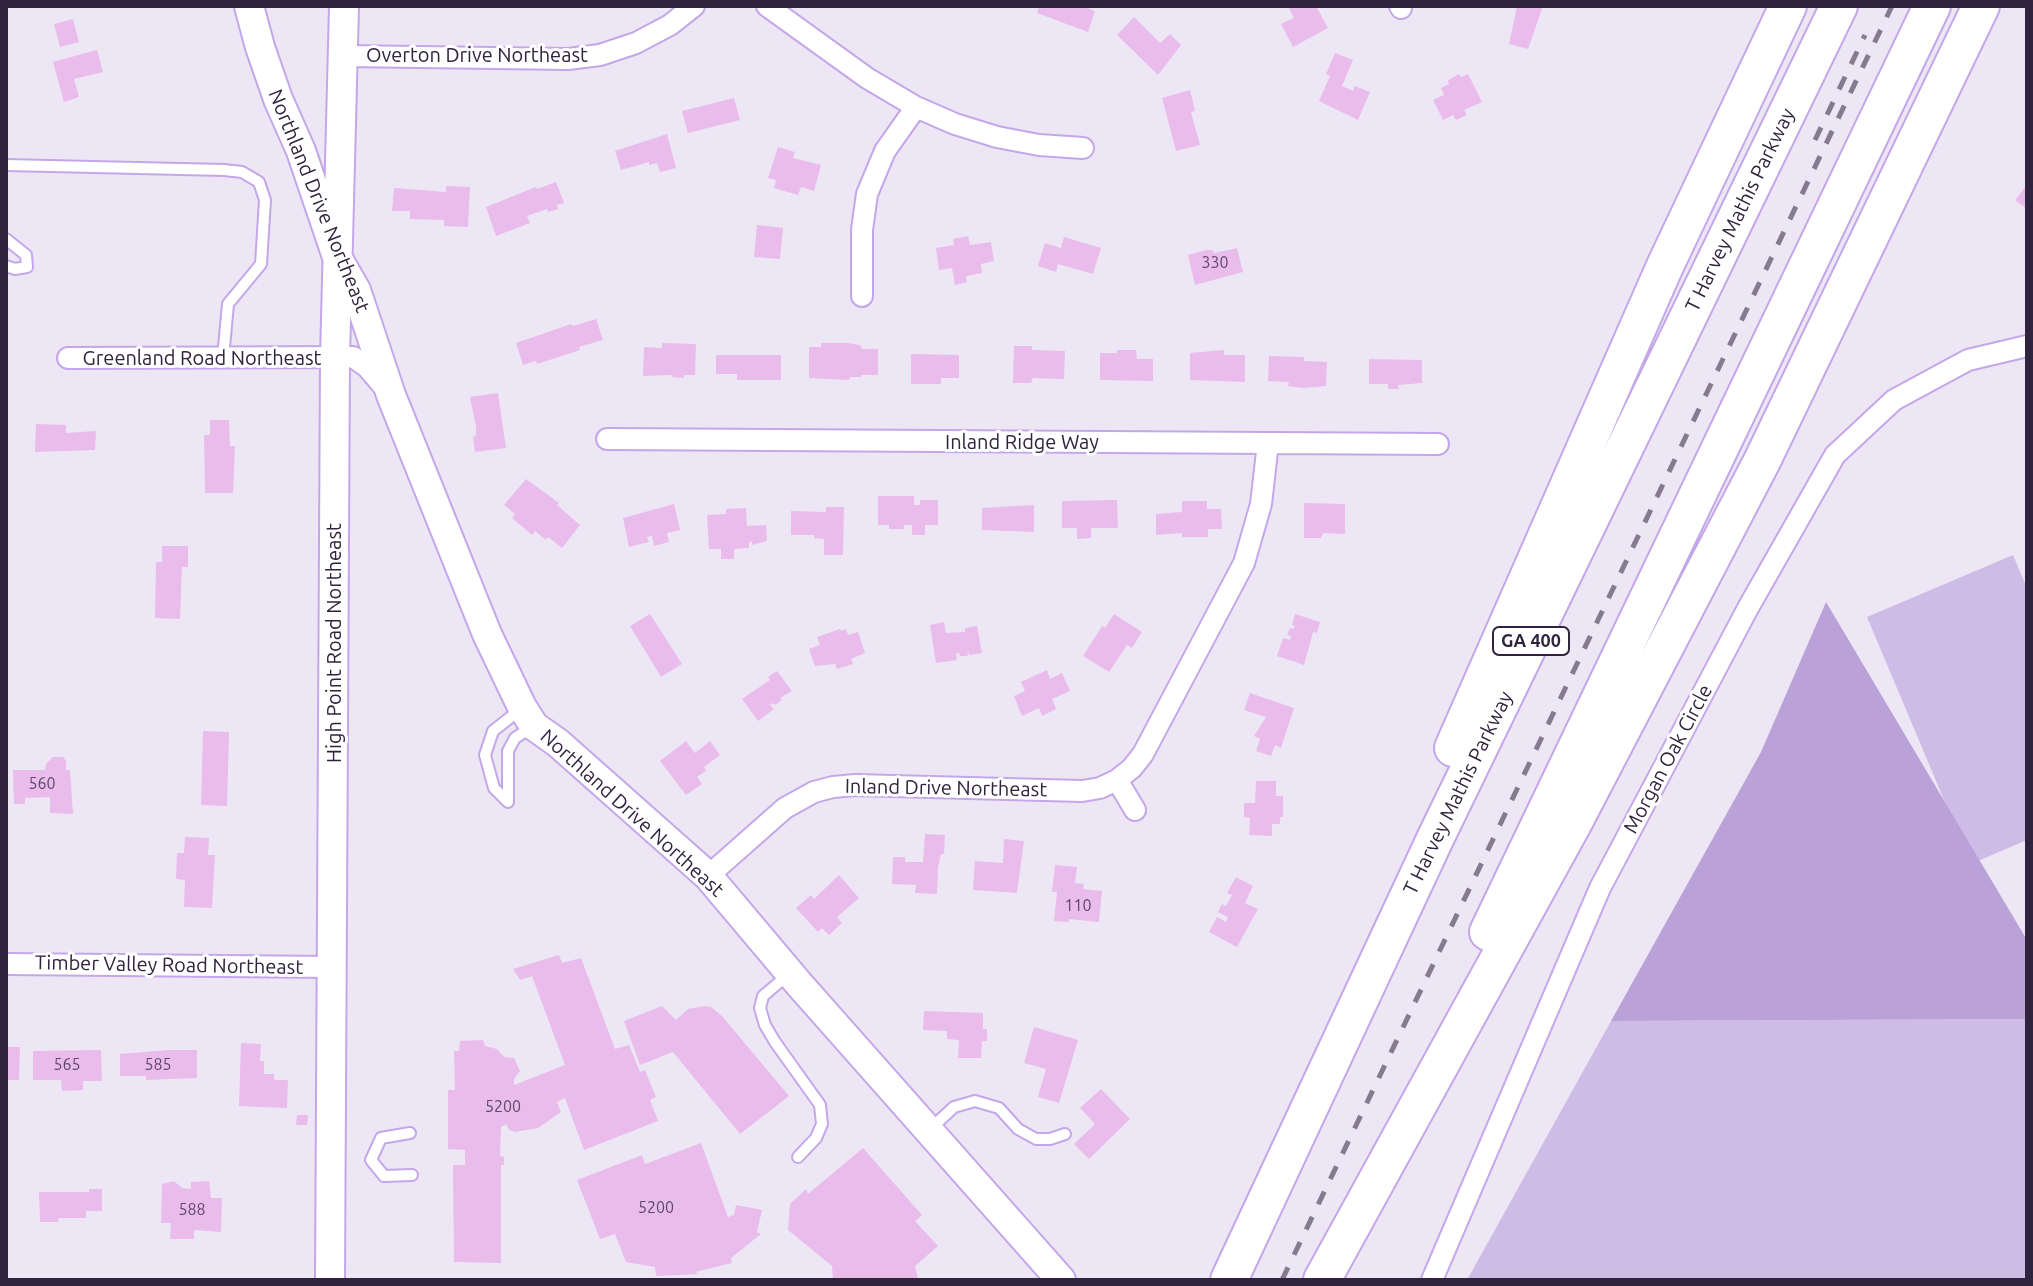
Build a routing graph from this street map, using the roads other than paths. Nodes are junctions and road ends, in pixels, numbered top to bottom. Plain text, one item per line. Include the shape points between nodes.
1 (249, 6) edge
2 (344, 6) edge
3 (694, 6) edge
4 (767, 6) edge
5 (1788, 6) edge
6 (1839, 6) edge
7 (1932, 6) edge
8 (1981, 6) edge
9 (1994, 6) edge
10 (344, 56) junction
11 (1940, 93) junction
12 (916, 107) junction
13 (1083, 148) dead end
14 (6, 165) edge
15 (6, 239) edge
16 (337, 257) junction
17 (6, 266) edge
18 (862, 296) dead end
19 (2027, 346) edge
20 (68, 358) dead end
21 (223, 358) junction
22 (335, 358) junction
23 (391, 395) junction
24 (607, 439) dead end
25 (1268, 443) junction
26 (1438, 444) dead end
27 (528, 716) junction
28 (1117, 780) junction
29 (1135, 810) dead end
30 (1435, 839) junction
31 (708, 876) junction
32 (6, 964) edge
33 (332, 967) junction
34 (790, 973) junction
35 (928, 1131) junction
36 (410, 1133) dead end
37 (1065, 1134) dead end
38 (798, 1157) dead end
39 (412, 1175) dead end
40 (330, 1280) edge
41 (1061, 1280) edge
42 (1229, 1280) edge
43 (1322, 1280) edge
44 (1432, 1280) edge

1 - 16 street, Northland Drive Northeast
2 - 10 street, High Point Road Northeast
3 - 10 street, Overton Drive Northeast via 636,43 600,55
4 - 12 street
5 - 30 highway via 1665,266 1449,759
6 - 30 highway, T Harvey Mathis Parkway / GA 400
7 - 43 highway
8 - 11 highway
9 - 11 highway
10 - 16 street, High Point Road Northeast
11 - 43 highway via 1762,461 1568,832
12 - 13 street via 999,137
12 - 18 street via 885,151 867,194
14 - 21 lane via 242,172 259,182 265,200 261,264 228,304
15 - 17 lane via 26,255 27,267
16 - 22 street, High Point Road Northeast
16 - 23 street, Northland Drive Northeast via 356,290
19 - 44 street, Morgan Oak Circle via 1968,360 1894,400 1835,455 1600,888
20 - 21 street, Greenland Road Northeast
21 - 22 street, Greenland Road Northeast
22 - 23 street, Northland Drive Northeast via 353,357
22 - 33 street, High Point Road Northeast
23 - 27 street, Northland Drive Northeast via 487,634
24 - 25 street, Inland Ridge Way
25 - 26 street, Inland Ridge Way
25 - 28 street via 1261,504 1244,563 1143,754
27 - 27 lane via 493,731 485,755 494,788 508,802 508,751
27 - 31 street, Northland Drive Northeast
28 - 29 street
28 - 31 street, Inland Drive Northeast via 1082,791 833,787 785,808
30 - 42 highway, T Harvey Mathis Parkway / GA 400
31 - 34 street, Northland Drive Northeast
32 - 33 street, Timber Valley Road Northeast
33 - 40 street, High Point Road Northeast
34 - 35 street, Northland Drive Northeast
34 - 38 lane via 763,996 760,1008 775,1042 820,1105 822,1124
35 - 37 lane via 954,1107 975,1101 999,1108 1036,1139
35 - 41 street, Northland Drive Northeast
36 - 39 lane via 381,1138 371,1160 384,1176

